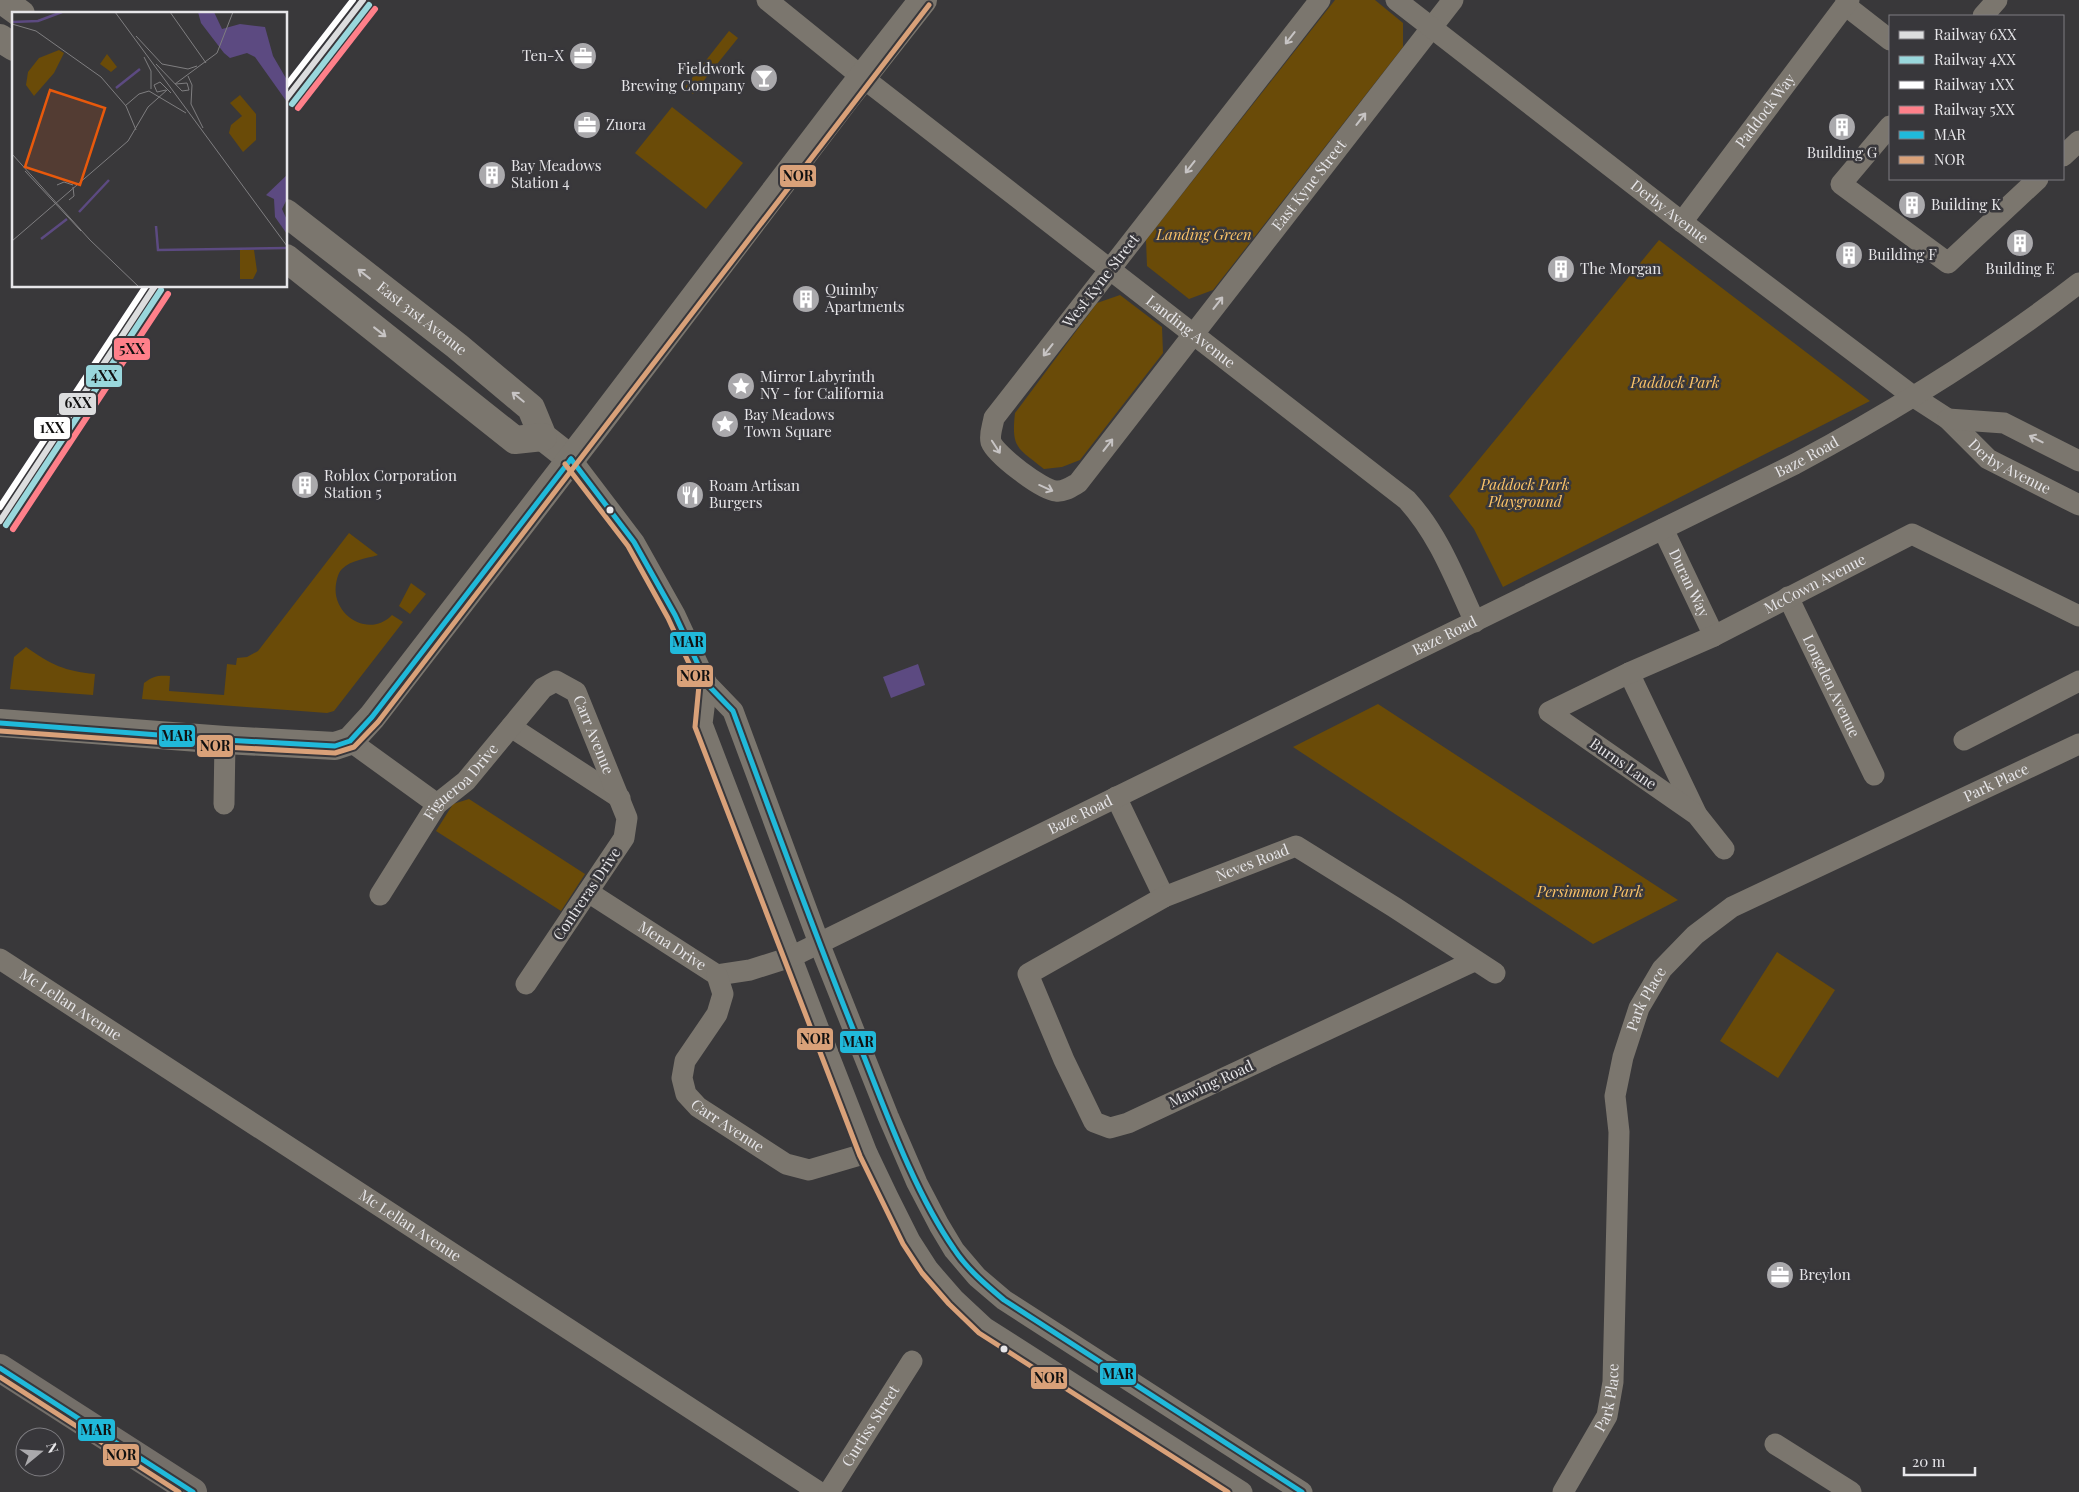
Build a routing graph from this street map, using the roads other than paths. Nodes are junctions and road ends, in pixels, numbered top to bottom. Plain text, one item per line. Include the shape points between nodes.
1 (2, 0) edge
2 (767, 0) edge
3 (923, 0) edge
4 (1320, 0) edge
5 (1396, 0) edge
6 (1453, 0) edge
7 (1997, 0) edge
8 (1847, 2) edge
9 (18, 12) edge
10 (1984, 15) edge
11 (1432, 28) junction
12 (0, 38) edge
13 (1889, 39) edge
14 (12, 46) edge
15 (862, 77) junction
16 (1889, 127) edge
17 (2079, 141) edge
18 (2064, 155) edge
19 (2037, 180) edge
20 (288, 215) edge
21 (1682, 222) junction
22 (288, 260) edge
23 (1110, 269) junction
24 (2079, 283) edge
25 (1194, 334) junction
26 (1914, 397) junction
27 (1948, 418) junction
28 (543, 437) junction
29 (571, 459) junction
30 (2079, 461) edge
31 (1018, 468) joint
32 (2079, 504) edge
33 (1663, 530) junction
34 (1788, 597) junction
35 (2079, 616) edge
36 (1476, 622) junction
37 (1714, 636) junction
38 (1629, 673) junction
39 (556, 681) joint
40 (2079, 681) edge
41 (707, 684) junction
42 (1549, 712) joint
43 (0, 722) edge
44 (511, 727) junction
45 (225, 740) junction
46 (1964, 740) dead end
47 (350, 741) junction
48 (2079, 744) edge
49 (1874, 775) dead end
50 (1116, 797) junction
51 (620, 798) junction
52 (224, 804) dead end
53 (437, 804) junction
54 (1697, 815) junction
55 (1724, 849) dead end
56 (588, 892) junction
57 (380, 896) dead end
58 (1164, 897) junction
59 (820, 943) junction
60 (791, 957) junction
61 (0, 959) edge
62 (1474, 961) junction
63 (1495, 973) dead end
64 (1028, 974) joint
65 (717, 975) junction
66 (526, 984) dead end
67 (867, 1153) junction
68 (912, 1362) dead end
69 (0, 1368) edge
70 (1775, 1444) dead end
71 (193, 1492) edge
72 (819, 1492) edge
73 (829, 1492) edge
74 (1242, 1492) edge
75 (1302, 1492) edge
76 (1563, 1492) edge
77 (1851, 1492) edge

1 - 9 street
2 - 15 street, Landing Avenue
3 - 15 street
4 -> 23 street, West Kyne Street
5 - 11 street, Derby Avenue
6 - 11 street, East Kyne Street
7 - 10 street
8 - 13 street
8 - 21 street, Paddock Way
11 - 21 street, Derby Avenue
25 -> 11 street, East Kyne Street
12 - 14 street
15 - 23 street, Landing Avenue
15 - 29 street
16 - 19 street via 1841,184 1948,263
17 - 18 street
28 -> 20 street, East 31st Avenue via 531,408
21 - 26 street, Derby Avenue
22 -> 28 street via 515,440
23 - 25 street, Landing Avenue
23 -> 31 street, West Kyne Street via 994,418 991,441 998,453
24 - 26 street, Baze Road
31 -> 25 street, East Kyne Street via 1044,489 1057,492 1078,483
25 - 36 street, Landing Avenue via 1407,500 1434,535
26 - 27 street, Derby Avenue
26 - 33 street, Baze Road via 1830,445
30 -> 27 street, Derby Avenue via 2004,423
27 - 32 street, Derby Avenue via 1988,459
28 - 29 street, East 31st Avenue
29 - 41 street via 634,542 675,615
29 - 47 street
33 - 36 street, Baze Road
33 - 37 street, Duran Way
34 - 35 street, McCown Avenue via 1912,534
34 - 37 street, McCown Avenue
34 - 49 street, Longden Avenue
36 - 50 street, Baze Road
37 - 38 street, McCown Avenue
38 - 42 street, McCown Avenue
38 - 54 street, Burns Lane
39 - 44 street, Figueroa Drive via 543,688
39 - 51 street, Carr Avenue via 576,692
40 - 46 street
41 - 59 street via 732,711
41 - 60 street via 702,724
42 - 54 street, Burns Lane
43 - 45 street
44 - 51 street
44 - 53 street, Figueroa Drive via 466,781
45 - 47 street via 335,746
45 - 52 street
47 - 53 street
48 - 76 street, Park Place via 1732,907 1695,935 1662,969 1639,1008 1623,1057 1615,1096 1619,1132 1613,1382 1609,1409
50 - 58 street
50 - 59 street, Baze Road
51 - 56 street, Contreras Drive via 627,818 624,838
53 - 57 street, Figueroa Drive
54 - 55 street, Burns Lane
56 - 65 street, Mena Drive
56 - 66 street, Contreras Drive
58 - 62 street, Neves Road via 1296,846
58 - 64 street, Neves Road
59 - 60 street, Baze Road
59 - 75 street via 891,1124 938,1225 954,1250 1004,1300
60 - 65 street, Mena Drive via 750,970
60 - 67 street
61 - 72 street, Mc Lellan Avenue
62 - 63 street, Neves Road
62 - 64 street, Mawing Road via 1128,1123 1110,1128 1094,1122
65 - 67 street, Carr Avenue via 723,994 717,1014 685,1061 682,1078 686,1094 698,1107 786,1164 809,1170
67 - 74 street via 910,1241 928,1269 984,1327
68 - 73 street, Curtiss Street
69 - 71 main road
70 - 77 street

